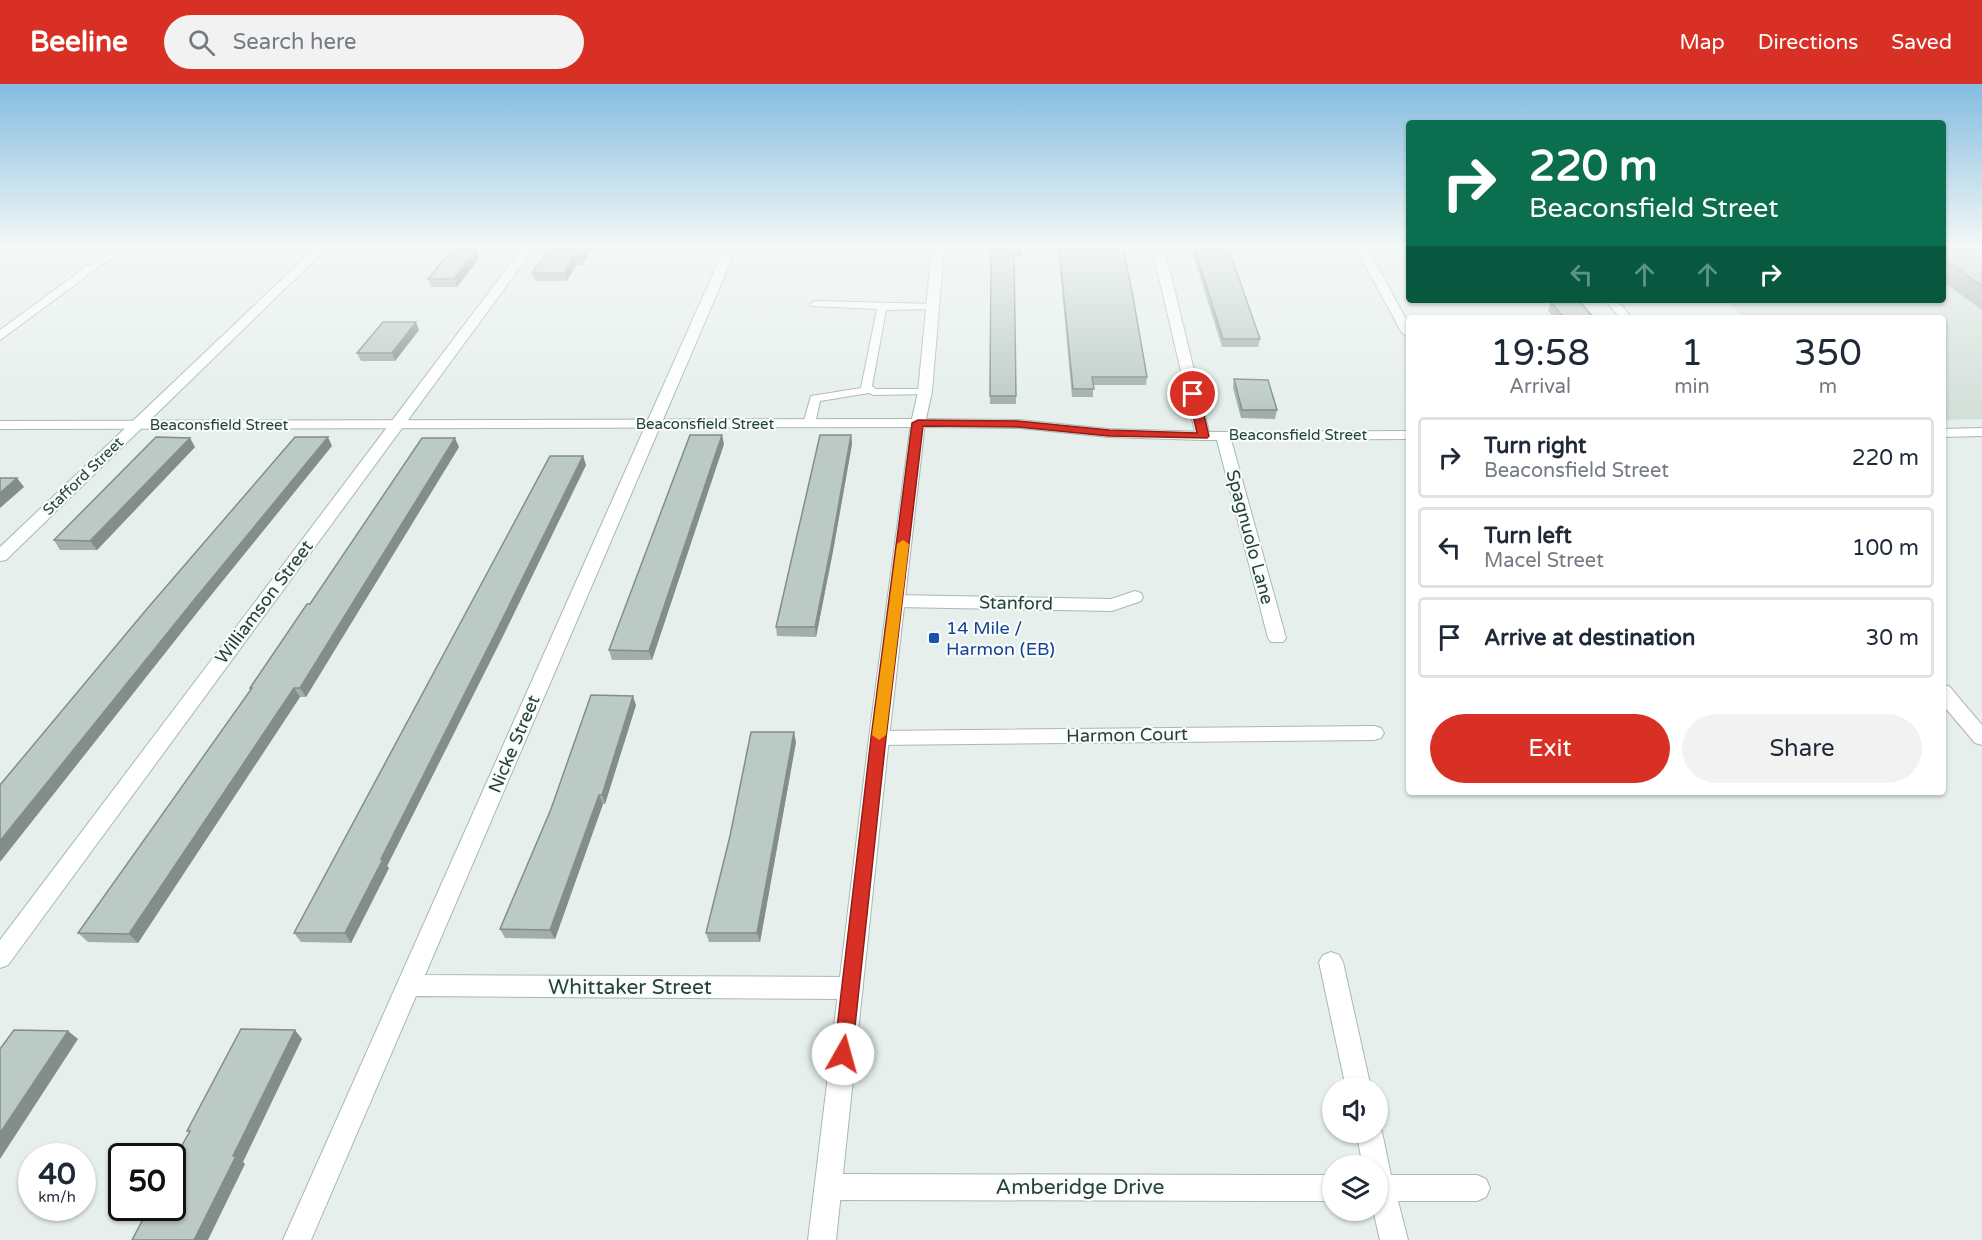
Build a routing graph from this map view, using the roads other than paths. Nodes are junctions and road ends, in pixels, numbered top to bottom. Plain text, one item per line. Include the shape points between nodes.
1 (47, 301) edge
2 (266, 301) edge
3 (489, 301) edge
4 (707, 301) edge
5 (933, 301) edge
6 (1171, 301) edge
7 (1390, 301) edge
8 (1614, 303) edge
9 (815, 304) dead end
10 (932, 306) junction
11 (882, 307) junction
12 (1624, 315) edge
13 (1406, 329) edge
14 (0, 336) edge
15 (868, 390) junction
16 (925, 392) junction
17 (918, 423) junction
18 (652, 424) junction
19 (809, 424) junction
20 (137, 425) junction
21 (396, 425) junction
22 (0, 426) edge
23 (1982, 432) edge
24 (1946, 433) edge
25 (1406, 435) edge
26 (1203, 436) junction
27 (1223, 436) junction
28 (0, 556) edge
29 (1135, 597) dead end
30 (896, 601) junction
31 (1277, 638) dead end
32 (1946, 696) edge
33 (1374, 733) dead end
34 (879, 738) junction
35 (1982, 738) edge
36 (0, 958) edge
37 (1331, 962) dead end
38 (410, 985) junction
39 (851, 988) junction
40 (1357, 1077) edge
41 (1388, 1179) edge
42 (828, 1187) junction
43 (1322, 1188) edge
44 (1477, 1188) dead end
45 (1388, 1217) edge
46 (297, 1240) edge
47 (822, 1240) edge
48 (1394, 1240) edge

1 - 14 street
2 - 20 street, Stafford Street
3 - 21 street, Williamson Street
4 - 18 street, Nicke Street
5 - 10 street
6 - 26 street
7 - 13 street
8 - 12 street
9 - 11 lane
10 - 11 lane
10 - 16 street
11 - 15 lane
15 - 16 lane
15 - 19 lane via 815,398
16 - 17 street
17 - 19 street, Beaconsfield Street
17 - 26 street, Beaconsfield Street via 1018,424 1109,433
17 - 30 street
18 - 19 street, Beaconsfield Street
18 - 21 street, Beaconsfield Street
18 - 38 street, Nicke Street
20 - 21 street, Beaconsfield Street
20 - 22 street, Beaconsfield Street
20 - 28 street, Stafford Street
21 - 36 street, Williamson Street
23 - 24 street
25 - 27 street, Beaconsfield Street
26 - 27 street, Beaconsfield Street
27 - 31 street, Spagnuolo Lane
29 - 30 street, Stanford via 1112,605
30 - 34 street
32 - 35 street
33 - 34 street, Harmon Court
34 - 39 street
37 - 40 street
38 - 39 street, Whittaker Street
38 - 46 street, Nicke Street
39 - 42 street
41 - 44 street
42 - 43 street, Amberidge Drive
42 - 47 street
45 - 48 street

